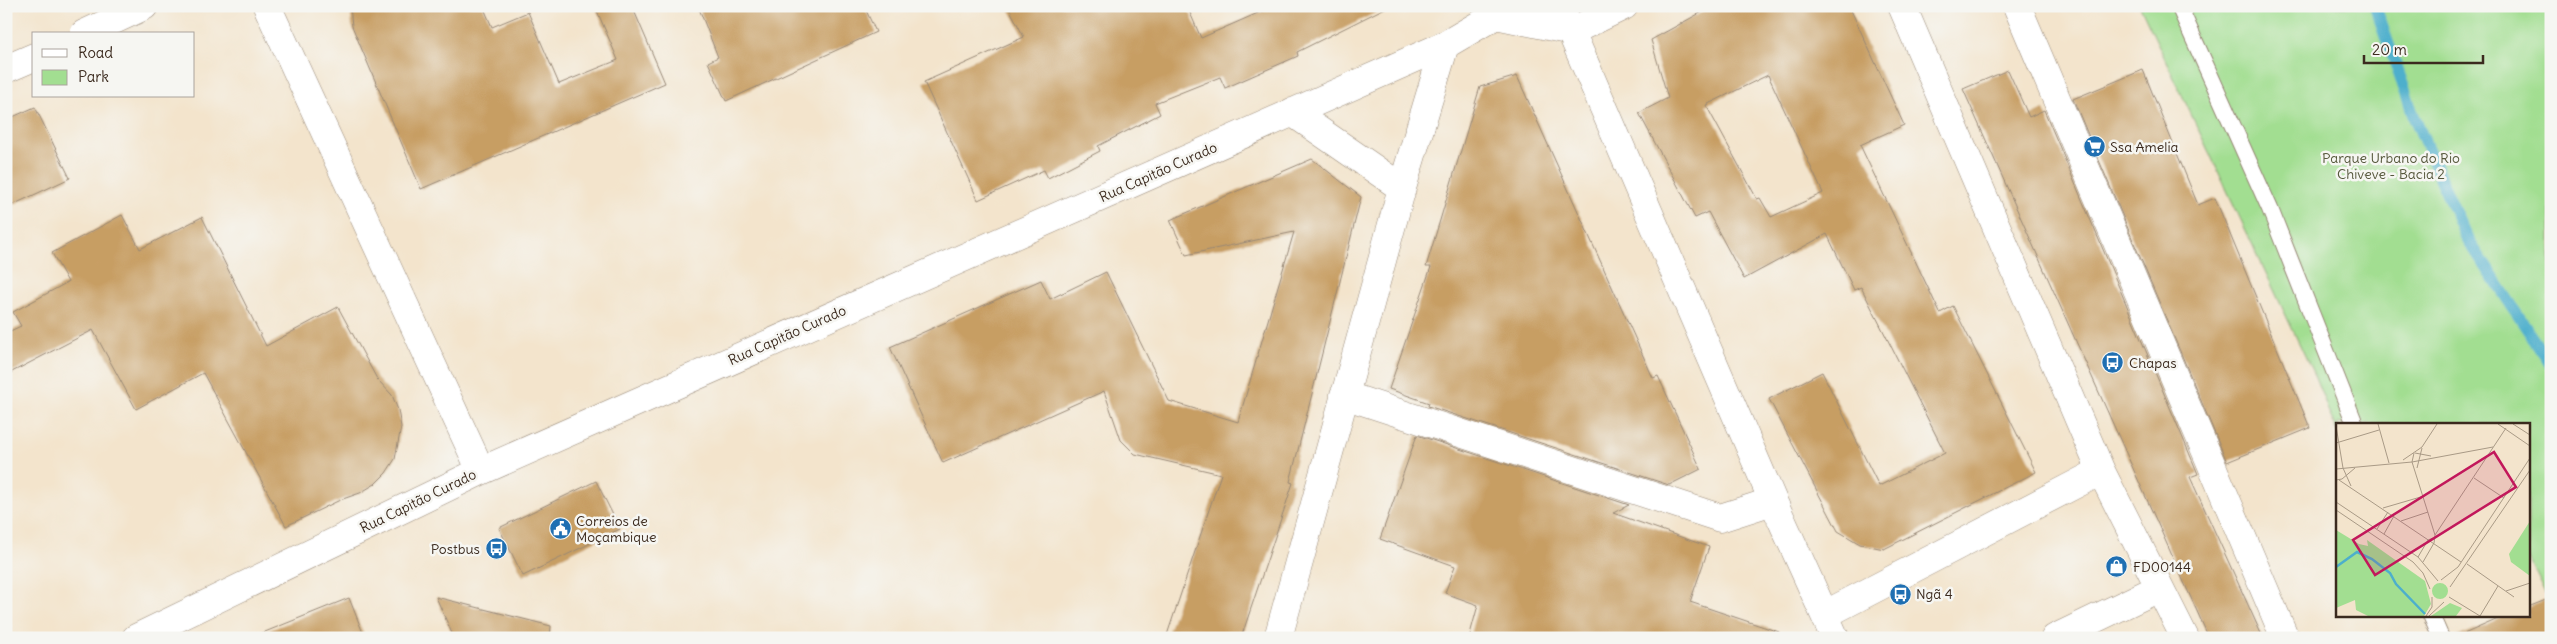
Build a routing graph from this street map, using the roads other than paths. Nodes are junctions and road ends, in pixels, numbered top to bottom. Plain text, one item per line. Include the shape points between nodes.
1 (144, 6) edge
2 (267, 6) edge
3 (1560, 6) edge
4 (1624, 6) edge
5 (1902, 6) edge
6 (2017, 6) edge
7 (2179, 6) edge
8 (1498, 10) edge
9 (1572, 31) junction
10 (88, 32) edge
11 (1445, 45) junction
12 (32, 58) edge
13 (6, 69) edge
14 (1292, 112) junction
15 (1402, 188) junction
16 (1344, 396) junction
17 (2355, 423) edge
18 (480, 471) junction
19 (2101, 471) junction
20 (1772, 501) junction
21 (2159, 588) junction
22 (2431, 616) edge
23 (1830, 626) edge
24 (136, 638) edge
25 (1278, 638) edge
26 (2055, 638) edge
27 (2185, 638) edge
28 (2285, 638) edge
29 (2441, 638) edge

1 - 10 street
2 - 18 street
3 - 9 street
4 - 9 street
5 - 19 street
6 - 28 street
7 - 17 lane via 2270,209
8 - 9 street
8 - 11 street, Rua Capitão Curado
9 - 20 street
11 - 14 street, Rua Capitão Curado
11 - 15 street
12 - 13 street
14 - 15 street
14 - 18 street, Rua Capitão Curado
15 - 16 street
16 - 20 street via 1720,518
16 - 25 street
18 - 24 street, Rua Capitão Curado
19 - 21 street
19 - 23 street
20 - 23 street
21 - 26 street
21 - 27 street
22 - 29 lane

